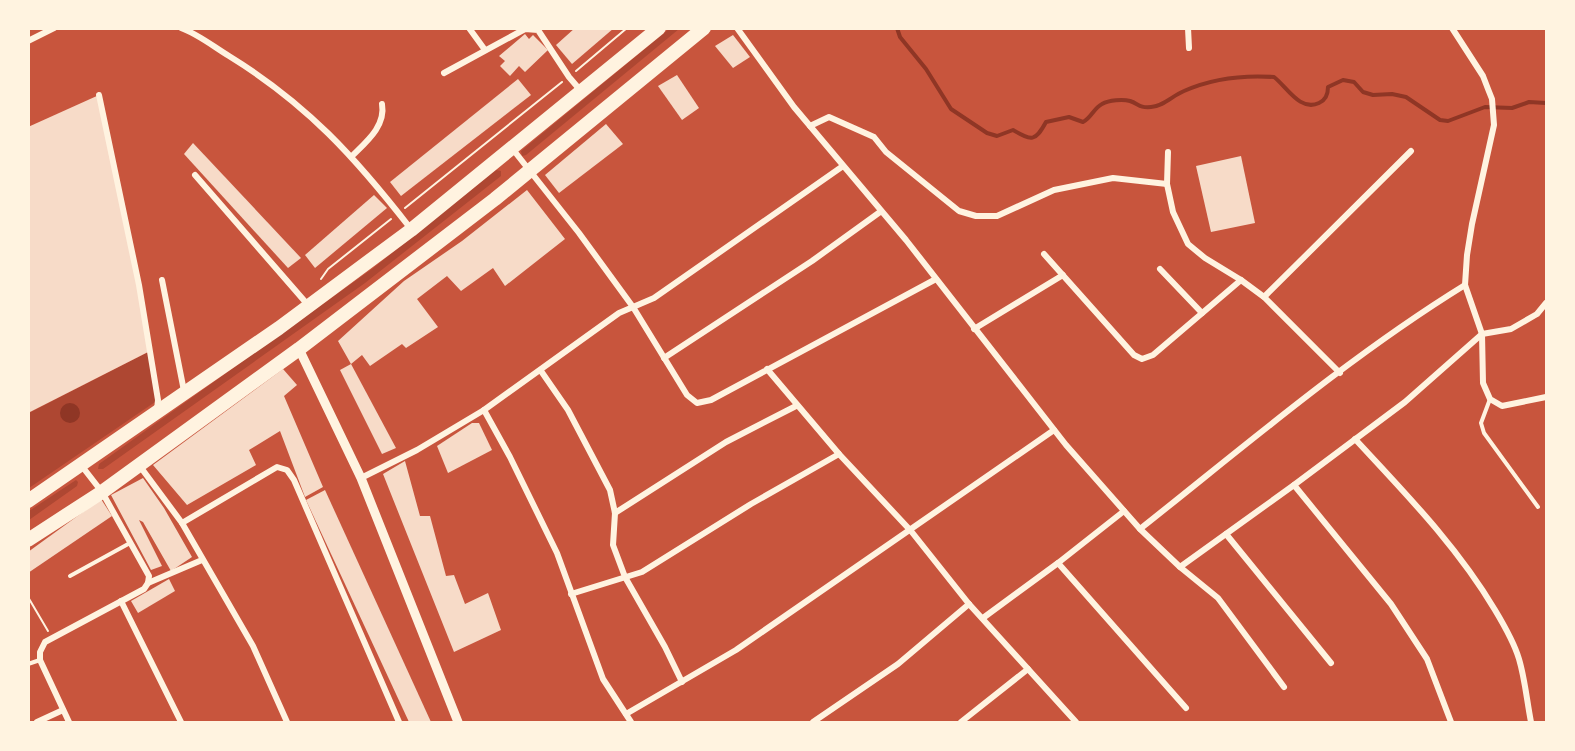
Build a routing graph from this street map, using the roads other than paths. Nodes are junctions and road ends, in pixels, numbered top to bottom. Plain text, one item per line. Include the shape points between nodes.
1 (54, 28) edge
2 (181, 28) edge
3 (470, 28) edge
4 (659, 28) edge
5 (704, 28) edge
6 (737, 28) edge
7 (1188, 28) edge
8 (1452, 28) edge
9 (28, 41) edge
10 (1189, 48) dead end
11 (485, 50) junction
12 (444, 73) dead end
13 (581, 91) junction
14 (99, 95) dead end
15 (382, 104) dead end
16 (810, 126) junction
17 (511, 147) junction
18 (1411, 151) dead end
19 (1168, 152) dead end
20 (352, 156) junction
21 (843, 166) junction
22 (530, 171) junction
23 (195, 175) dead end
24 (1167, 184) junction
25 (880, 212) junction
26 (411, 230) junction
27 (1044, 254) dead end
28 (1161, 269) dead end
29 (1063, 275) junction
30 (936, 279) junction
31 (162, 280) dead end
32 (1241, 280) junction
33 (1465, 285) junction
34 (1264, 297) junction
35 (1546, 303) edge
36 (307, 304) junction
37 (633, 307) junction
38 (1202, 313) junction
39 (974, 329) junction
40 (1482, 334) junction
41 (299, 348) junction
42 (664, 358) junction
43 (767, 369) junction
44 (541, 371) junction
45 (1340, 373) junction
46 (184, 395) junction
47 (1546, 397) edge
48 (1490, 399) junction
49 (796, 406) junction
50 (484, 410) junction
51 (156, 415) junction
52 (1054, 430) junction
53 (1355, 439) junction
54 (839, 454) junction
55 (81, 464) junction
56 (139, 465) junction
57 (361, 478) junction
58 (1294, 485) junction
59 (102, 492) junction
60 (28, 501) edge
61 (1538, 507) dead end
62 (1124, 511) junction
63 (615, 513) junction
64 (182, 523) junction
65 (1140, 529) junction
66 (911, 531) junction
67 (1226, 534) junction
68 (28, 540) edge
69 (130, 542) junction
70 (202, 560) junction
71 (1058, 563) junction
72 (1180, 567) junction
73 (70, 576) dead end
74 (625, 577) junction
75 (148, 583) junction
76 (572, 594) junction
77 (121, 601) junction
78 (969, 604) junction
79 (983, 618) junction
80 (40, 660) junction
81 (1331, 663) dead end
82 (28, 664) edge
83 (1028, 669) junction
84 (682, 682) junction
85 (1284, 687) dead end
86 (1186, 708) dead end
87 (63, 710) junction
88 (626, 714) junction
89 (37, 723) edge
90 (69, 723) edge
91 (181, 723) edge
92 (287, 723) edge
93 (399, 723) edge
94 (458, 723) edge
95 (631, 723) edge
96 (813, 723) edge
97 (961, 723) edge
98 (1076, 723) edge
99 (1451, 723) edge
100 (1531, 723) edge

1 - 9 street
2 - 20 street via 301,106
3 - 11 street
4 - 13 highway
5 - 22 highway
6 - 16 street
7 - 10 street
8 - 33 street via 1483,76 1492,99 1494,125 1472,224
11 - 12 street
11 - 13 street via 525,29 538,30
13 - 17 highway
14 - 51 street via 139,285 158,400
15 - 20 street via 384,113 377,129
16 - 21 street
16 - 24 street via 829,117 862,130 959,211 976,216 997,216 1054,190 1113,178
17 - 22 street
17 - 26 highway
18 - 34 street
19 - 24 street
20 - 26 street
21 - 25 street
21 - 37 street via 654,298
22 - 37 street
22 - 41 highway
23 - 36 street
24 - 32 street via 1173,212 1188,244
25 - 30 street
25 - 42 street
26 - 36 highway
27 - 29 street
28 - 38 street
29 - 38 street via 1134,355 1142,359
29 - 39 street
30 - 39 street
30 - 43 street
31 - 46 street
32 - 34 street
32 - 38 street
33 - 40 street
33 - 45 street
34 - 45 street
35 - 40 street via 1537,314 1511,329
36 - 46 highway
37 - 42 street
37 - 44 street
39 - 52 street
40 - 48 street via 1483,383
40 - 53 street via 1405,402
41 - 56 highway
41 - 57 street
42 - 43 street via 687,395 697,403 711,400
43 - 49 street
44 - 50 street
44 - 63 street via 568,410 600,470
45 - 65 street
46 - 51 highway
47 - 48 street via 1502,406
48 - 61 lane via 1481,423 1484,433
49 - 54 street
49 - 63 street via 726,442
50 - 57 street
50 - 76 street via 551,542
51 - 55 highway
52 - 62 street
52 - 66 street
53 - 58 street
53 - 100 street via 1418,507 1484,591 1519,659
54 - 66 street
54 - 74 street via 642,572
55 - 59 street
55 - 60 highway
56 - 59 highway
56 - 64 street
57 - 94 street
58 - 67 street
58 - 99 street via 1391,604 1427,658
59 - 68 highway
59 - 69 street
62 - 65 street
62 - 71 street
63 - 74 street via 613,545
64 - 70 street
64 - 93 street via 277,467 287,470
65 - 72 street
66 - 78 street
66 - 84 street via 736,650
67 - 72 street
67 - 81 street
69 - 73 lane
69 - 75 street via 149,576
70 - 75 street
70 - 92 street via 253,645
71 - 79 street
71 - 86 street
72 - 85 street via 1218,598
74 - 76 street
74 - 84 street
75 - 77 street
76 - 88 street via 603,679
77 - 80 street via 45,642
77 - 91 street
78 - 79 street
78 - 96 street via 898,664
79 - 83 street
80 - 82 lane
80 - 87 street
83 - 97 street
83 - 98 street
84 - 88 street
87 - 89 street
87 - 90 street
88 - 95 street

